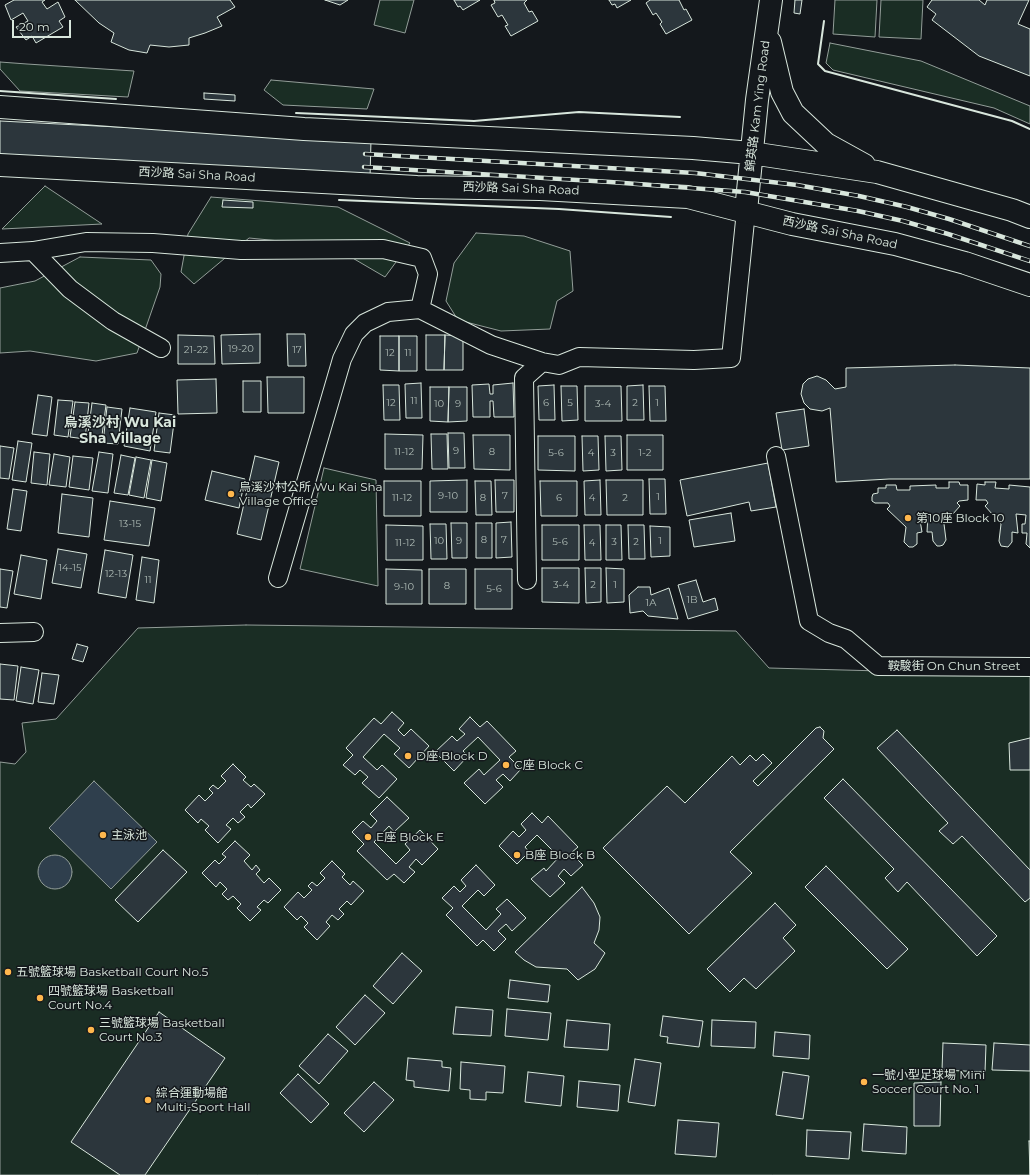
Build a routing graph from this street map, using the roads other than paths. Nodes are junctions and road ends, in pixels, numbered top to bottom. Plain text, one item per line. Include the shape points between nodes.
1 (771, 0) edge
2 (768, 30) junction
3 (0, 107) edge
4 (751, 153) junction
5 (0, 165) edge
6 (877, 172) junction
7 (746, 211) junction
8 (1030, 217) edge
9 (33, 251) junction
10 (0, 252) edge
11 (1030, 285) edge
12 (420, 309) junction
13 (161, 348) dead end
14 (542, 362) junction
15 (776, 456) dead end
16 (278, 578) dead end
17 (527, 580) dead end
18 (34, 632) dead end
19 (0, 633) edge
20 (1030, 667) edge

1 - 2 main road, 錦英路 Kam Ying Road
2 - 4 main road, 錦英路 Kam Ying Road
2 - 6 main road via 782,92 792,114 826,144
3 - 4 main road via 304,129
4 - 6 main road
4 - 7 main road, 錦英路 Kam Ying Road
5 - 7 main road, 西沙路 Sai Sha Road via 417,187 540,189 680,196
6 - 8 main road
7 - 11 main road, 西沙路 Sai Sha Road via 792,224 895,244 965,263
7 - 14 street via 731,358 694,360 580,357 559,365
9 - 10 street
9 - 12 street via 86,242 153,243 241,250 383,249 422,258 428,274
9 - 13 street via 70,289 107,317
12 - 14 street via 491,345
12 - 16 street via 388,312 365,323 354,334 342,359
14 - 17 street via 524,378
15 - 20 street, 鞍駿街 On Chun Street via 809,621 829,633 846,639 878,666
18 - 19 street

